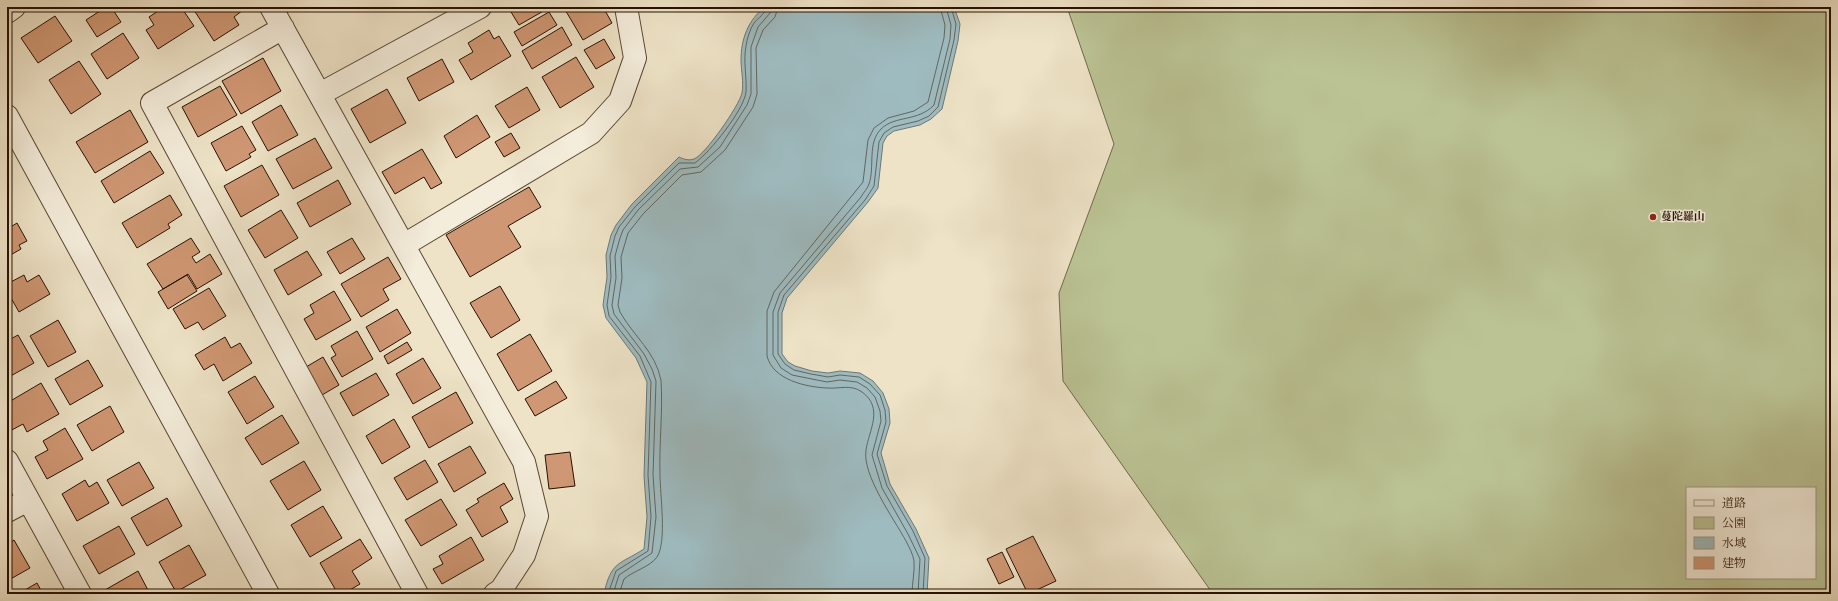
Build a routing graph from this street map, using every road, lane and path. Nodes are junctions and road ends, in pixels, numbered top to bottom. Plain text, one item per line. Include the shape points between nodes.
1 (14, 7) edge
2 (271, 7) edge
3 (480, 7) edge
4 (626, 7) edge
5 (7, 12) edge
6 (283, 28) junction
7 (320, 94) junction
8 (7, 116) edge
9 (404, 245) junction
10 (7, 461) edge
11 (28, 500) junction
12 (7, 512) edge
13 (80, 594) edge
14 (268, 594) edge
15 (416, 594) edge
16 (495, 594) edge

1 - 5 street
2 - 6 street
3 - 7 street
4 - 9 street via 636,58 620,101 591,134
6 - 7 street
6 - 15 street via 152,103
7 - 9 street
8 - 14 street
9 - 16 street via 524,462 537,516 524,555 501,590
10 - 11 street
11 - 12 street
11 - 13 street

